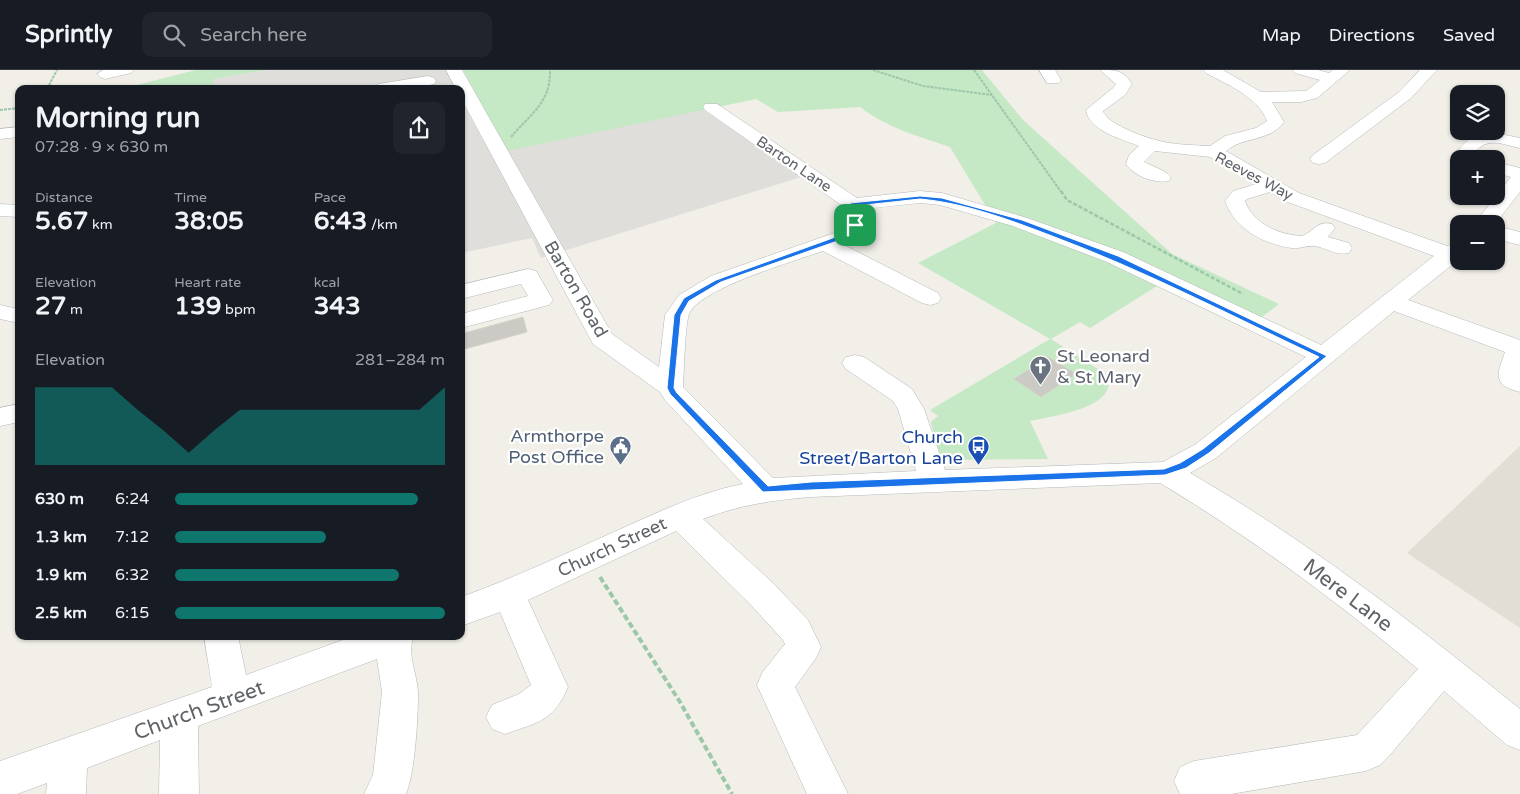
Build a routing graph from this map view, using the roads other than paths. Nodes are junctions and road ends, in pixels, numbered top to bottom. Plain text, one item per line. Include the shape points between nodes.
1 (126, 70) edge
2 (454, 70) edge
3 (1108, 70) edge
4 (1211, 70) edge
5 (1300, 70) edge
6 (1429, 70) edge
7 (1336, 74) edge
8 (106, 76) edge
9 (428, 81) dead end
10 (404, 85) edge
11 (462, 85) edge
12 (465, 90) edge
13 (1258, 97) junction
14 (712, 107) dead end
15 (15, 132) edge
16 (0, 134) edge
17 (1520, 142) edge
18 (1151, 145) junction
19 (1468, 150) edge
20 (1214, 152) junction
21 (1319, 159) dead end
22 (1505, 170) edge
23 (1520, 174) edge
24 (1162, 177) dead end
25 (1520, 179) edge
26 (1272, 186) junction
27 (852, 204) junction
28 (0, 210) edge
29 (15, 211) edge
30 (1491, 215) edge
31 (1505, 235) edge
32 (1520, 239) edge
33 (825, 243) junction
34 (1341, 248) dead end
35 (1450, 250) edge
36 (1450, 254) edge
37 (465, 291) edge
38 (930, 298) dead end
39 (1391, 302) junction
40 (0, 312) edge
41 (15, 315) edge
42 (465, 320) edge
43 (1519, 349) edge
44 (1324, 356) junction
45 (855, 363) dead end
46 (1520, 384) edge
47 (670, 388) junction
48 (15, 414) edge
49 (0, 417) edge
50 (1165, 472) junction
51 (934, 482) junction
52 (766, 490) junction
53 (680, 516) junction
54 (509, 594) junction
55 (465, 610) edge
56 (222, 640) edge
57 (387, 640) edge
58 (395, 640) edge
59 (1443, 667) junction
60 (232, 698) junction
61 (179, 717) junction
62 (505, 717) dead end
63 (1520, 732) edge
64 (68, 757) junction
65 (0, 781) edge
66 (1194, 781) dead end
67 (66, 794) edge
68 (179, 794) edge
69 (384, 794) edge
70 (828, 794) edge

1 - 8 street
2 - 11 street, Barton Road
3 - 18 street, Reeves Way via 1124,84 1118,94 1094,110 1095,116 1105,125
4 - 13 street
5 - 7 street
6 - 21 street via 1405,95
7 - 13 street via 1311,95
9 - 10 street
12 - 47 street, Barton Road via 602,339
13 - 20 street via 1274,114 1276,122 1264,132 1234,138
14 - 27 street, Barton Lane
15 - 16 street
17 - 19 street via 1479,139
18 - 20 street, Reeves Way
18 - 24 street via 1135,159 1136,164
20 - 26 street, Reeves Way
22 - 23 street
25 - 30 street
26 - 34 street via 1240,195 1235,201 1246,221 1274,236 1298,241 1319,233
26 - 35 street, Reeves Way via 1313,206
27 - 33 street via 858,216 855,225 844,236
27 - 44 street via 934,199 1020,222 1115,258
28 - 29 street
31 - 32 street
33 - 38 street
33 - 47 street via 719,281 687,300 677,315
36 - 39 street
37 - 42 street via 528,276 541,300
39 - 43 street
39 - 44 street
40 - 41 street
43 - 46 street via 1510,375
44 - 50 street via 1206,451
45 - 51 street via 903,396 911,409
47 - 52 street, Barton Road
48 - 49 street
50 - 51 street, Church Street
50 - 59 street, Mere Lane via 1229,509 1324,575
51 - 52 street, Church Street
52 - 53 street, Church Street via 727,498
53 - 54 street, Church Street
53 - 70 street via 796,630 804,648 775,685
54 - 55 street, Church Street
54 - 62 street via 550,687 543,700
56 - 60 street
57 - 60 street, Church Street
58 - 69 street via 400,692 392,780
59 - 63 street, Mere Lane
59 - 66 street via 1366,752
60 - 61 street, Church Street
61 - 64 street, Church Street
61 - 68 street
64 - 65 street, Church Street
64 - 67 street

